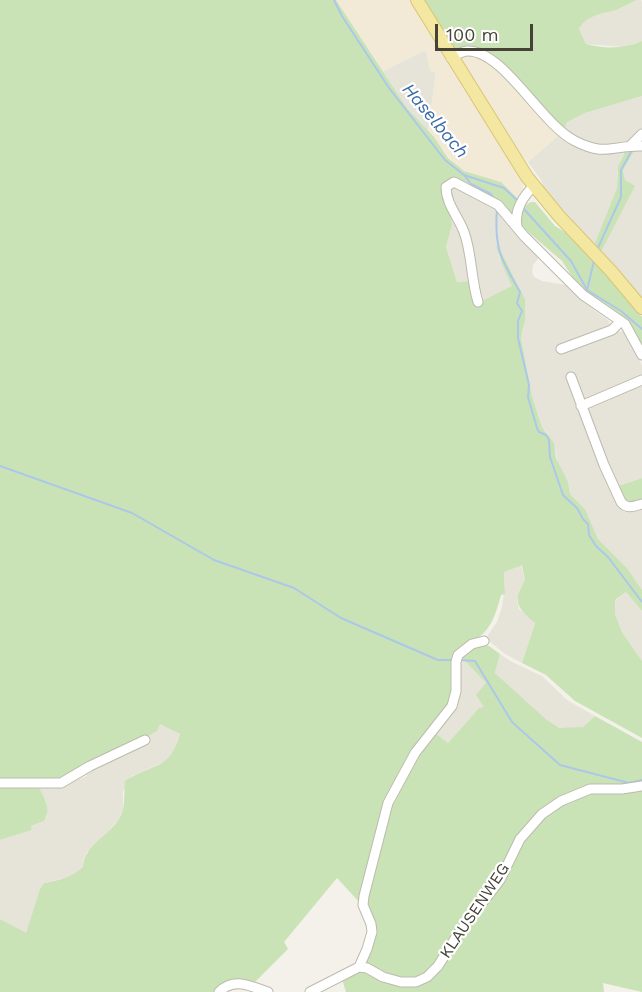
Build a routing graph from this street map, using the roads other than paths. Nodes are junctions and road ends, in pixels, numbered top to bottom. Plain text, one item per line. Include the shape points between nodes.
1 (417, 0) edge
2 (452, 58) junction
3 (642, 134) edge
4 (636, 146) edge
5 (534, 186) junction
6 (517, 226) junction
7 (478, 303) dead end
8 (642, 308) edge
9 (621, 321) junction
10 (561, 349) dead end
11 (642, 355) edge
12 (571, 377) dead end
13 (642, 380) edge
14 (581, 406) junction
15 (642, 504) edge
16 (484, 641) dead end
17 (145, 740) dead end
18 (0, 783) edge
19 (642, 786) edge
20 (359, 967) junction
21 (219, 992) edge
22 (268, 992) edge
23 (310, 992) edge

1 - 2 main road
2 - 4 street via 472,51 490,60 513,79 548,121 574,141 601,150
2 - 5 main road
3 - 4 street
5 - 6 street via 517,212
5 - 8 main road
6 - 7 street via 495,203 455,182 446,187 449,205 466,240
6 - 9 street via 583,295
9 - 10 street via 612,330
9 - 11 street
12 - 14 street
13 - 14 street
14 - 15 street via 622,504
16 - 20 street via 461,652 452,706 415,753 388,803 364,896 372,932
17 - 18 street via 61,783
19 - 20 street, KLAUSENWEG via 590,789 542,814 520,839 500,880 424,979 401,982
20 - 23 street
21 - 22 street via 236,983

